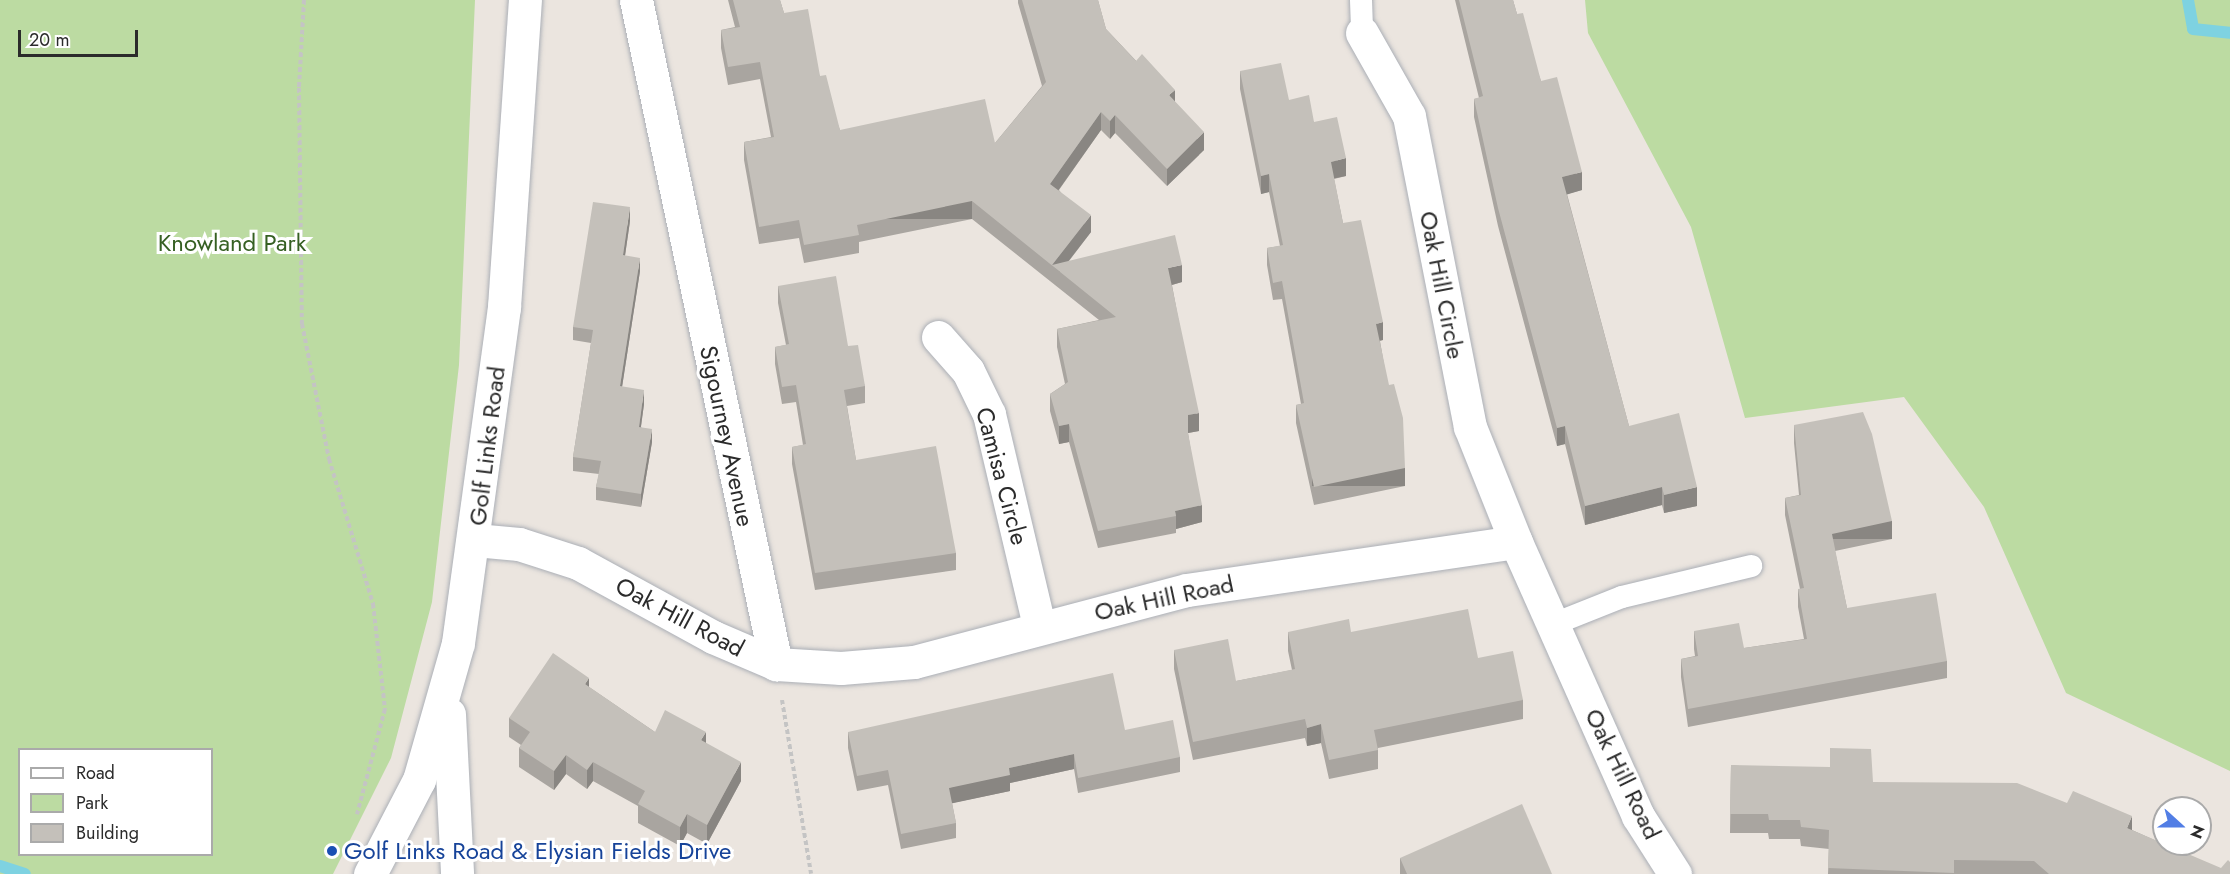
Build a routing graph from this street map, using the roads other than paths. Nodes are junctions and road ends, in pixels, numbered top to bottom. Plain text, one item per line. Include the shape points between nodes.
1 (525, 0) edge
2 (636, 0) edge
3 (1362, 0) edge
4 (1362, 33) joint
5 (938, 337) dead end
6 (475, 540) junction
7 (1516, 542) junction
8 (1751, 566) dead end
9 (1554, 624) junction
10 (1039, 626) junction
11 (776, 664) junction
12 (448, 690) junction
13 (370, 874) edge
14 (457, 874) edge
15 (1675, 874) edge

1 - 6 street, Golf Links Road via 504,307
2 - 11 street, Sigourney Avenue
3 - 4 lane
4 - 7 street, Oak Hill Circle via 1409,116 1470,428
5 - 10 street, Camisa Circle via 968,371 989,414
6 - 11 street, Oak Hill Road via 519,544 578,563 713,637
6 - 12 street, Golf Links Road
7 - 9 street, Oak Hill Road
7 - 10 street, Oak Hill Road via 1187,590
8 - 9 lane via 1622,597
9 - 15 street, Oak Hill Road via 1638,816
10 - 11 street, Oak Hill Road via 914,662 842,668
12 - 13 street, Golf Links Road via 407,809
12 - 14 street

